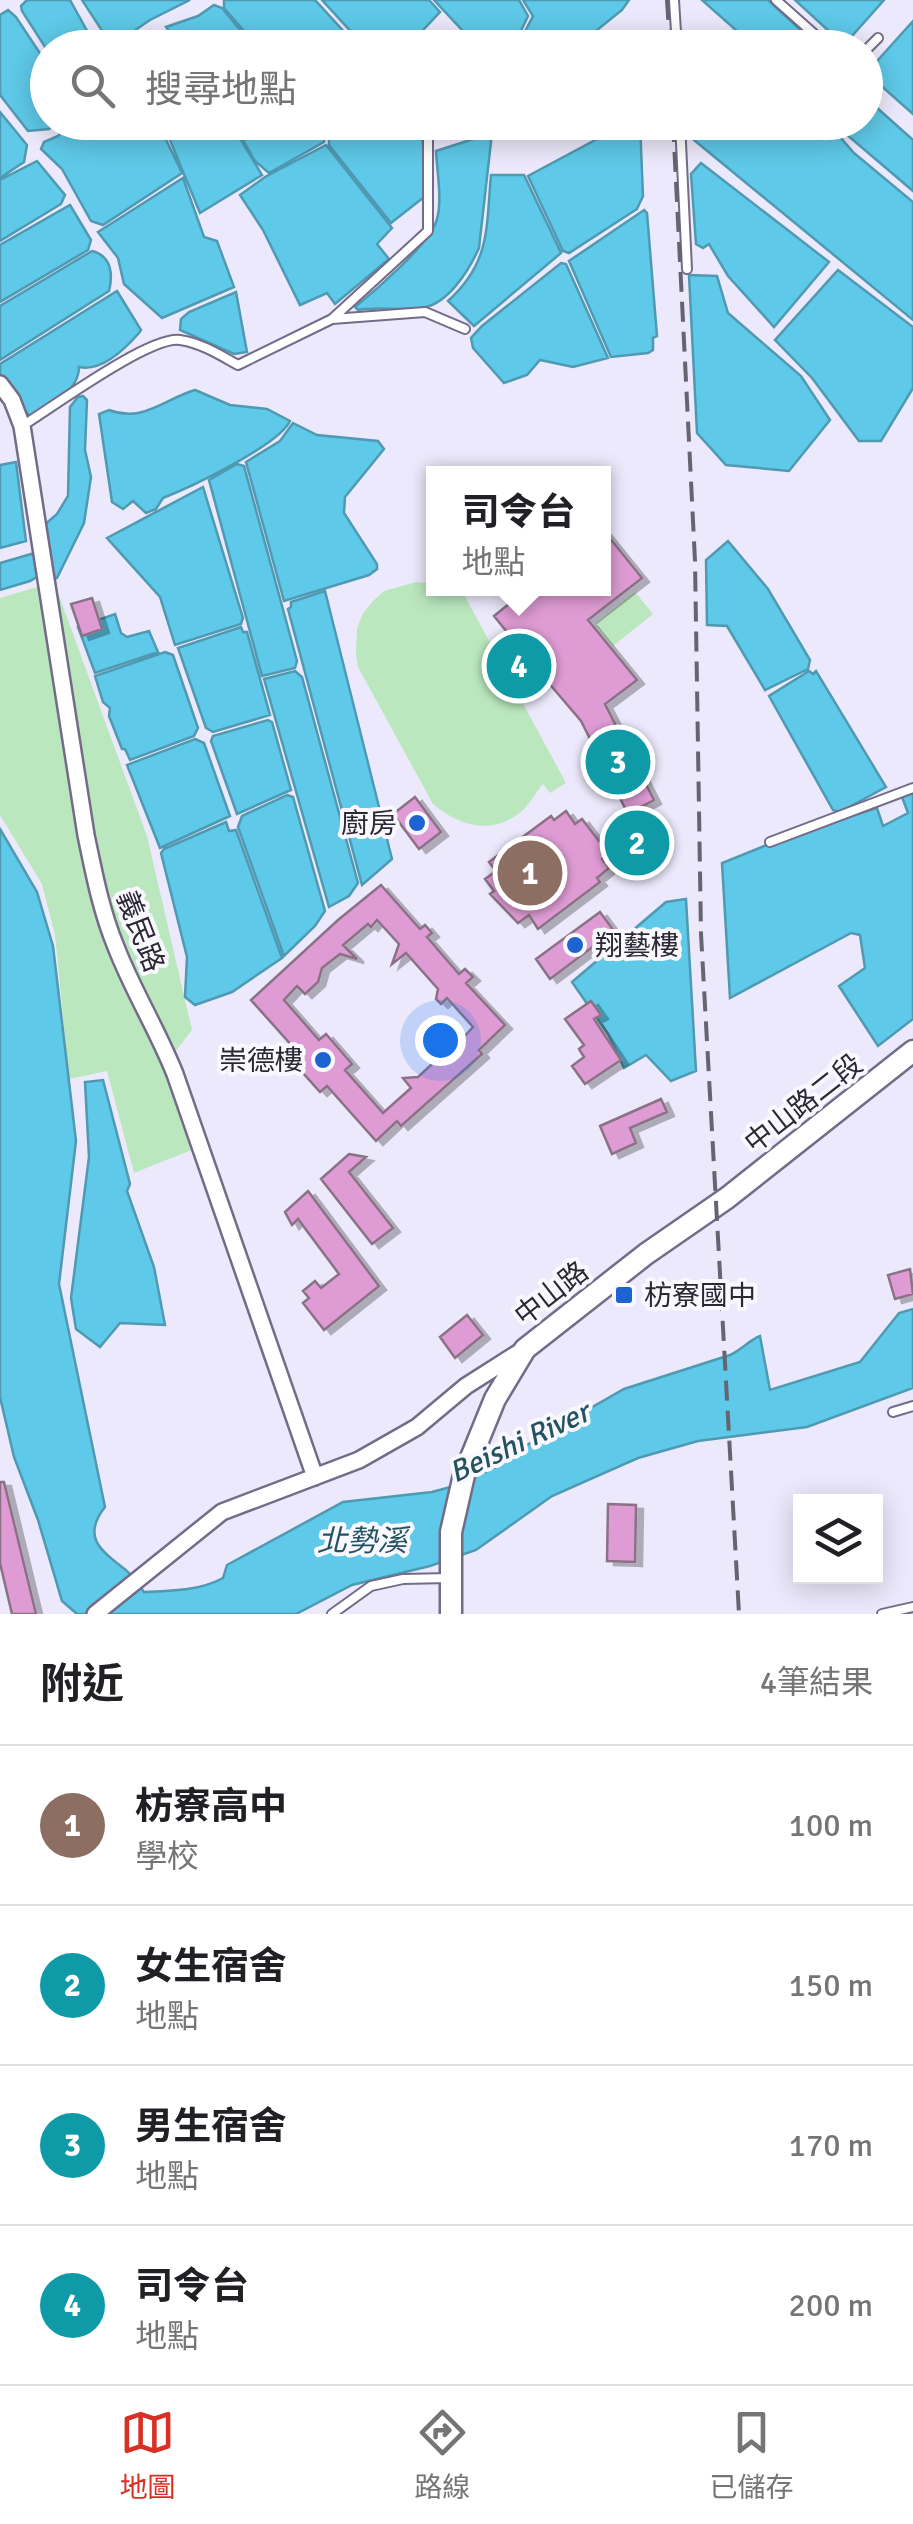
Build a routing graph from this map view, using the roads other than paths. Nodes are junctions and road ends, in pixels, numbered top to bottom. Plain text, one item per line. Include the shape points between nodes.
1 (674, 0) edge
2 (776, 0) edge
3 (676, 30) edge
4 (810, 30) edge
5 (428, 140) edge
6 (681, 140) edge
7 (687, 270) dead end
8 (332, 318) junction
9 (465, 329) dead end
10 (0, 384) edge
11 (22, 426) junction
12 (913, 788) edge
13 (770, 842) dead end
14 (913, 1051) edge
15 (727, 1198) joint
16 (525, 1349) junction
17 (913, 1406) edge
18 (893, 1412) dead end
19 (315, 1476) junction
20 (449, 1572) junction
21 (913, 1607) edge
22 (96, 1614) edge
23 (332, 1614) edge
24 (451, 1614) edge
25 (882, 1614) edge

1 - 3 lane
2 - 4 lane
5 - 8 lane via 428,231
6 - 7 lane
8 - 9 lane via 424,312
8 - 11 lane via 238,365 177,339 151,344
10 - 11 street, 義民路
11 - 19 street, 義民路 via 100,900 175,1074
12 - 13 lane
14 - 15 street, 中山路二段
15 - 16 street, 中山路
16 - 19 street via 416,1427
16 - 20 street, 中山路 via 495,1399 464,1475
17 - 18 lane
19 - 22 street via 222,1512
20 - 23 lane via 371,1586
20 - 24 street
21 - 25 lane

